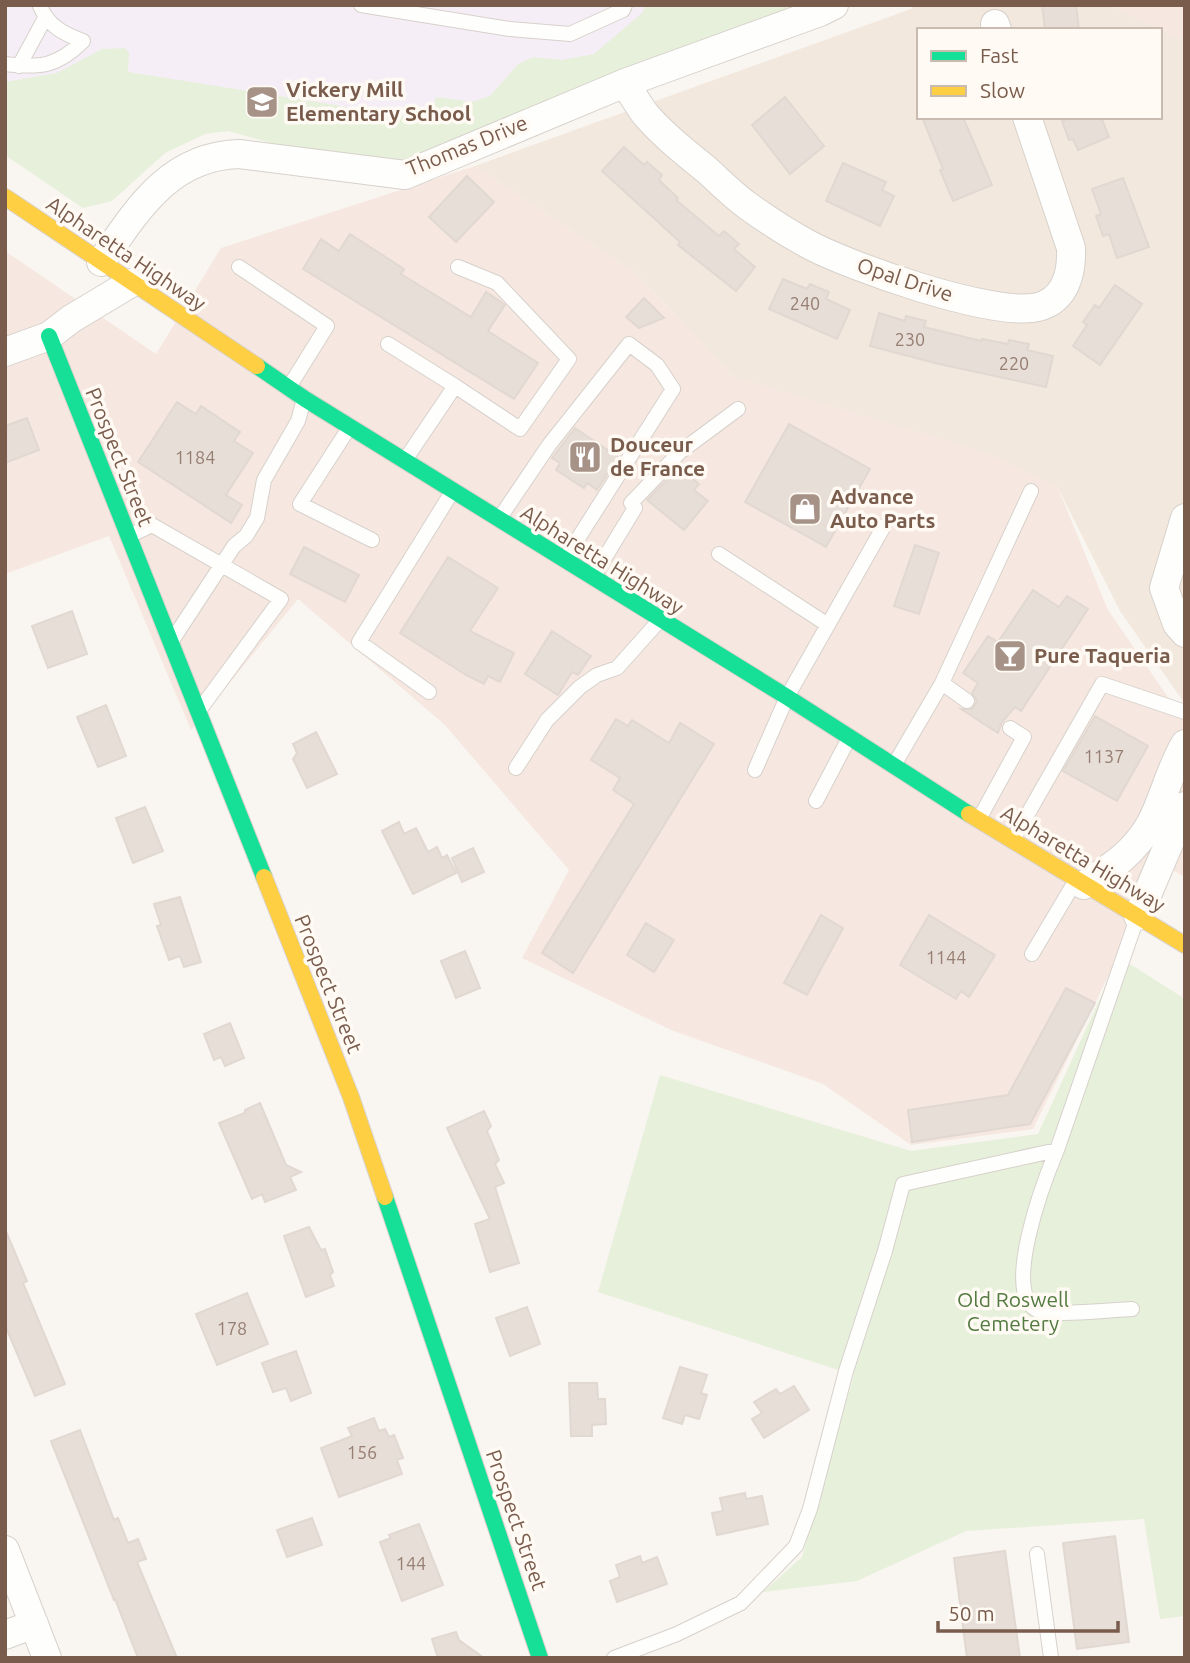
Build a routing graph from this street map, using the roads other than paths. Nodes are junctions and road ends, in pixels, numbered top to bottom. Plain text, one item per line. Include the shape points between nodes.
1 (361, 5) edge
2 (625, 5) edge
3 (827, 9) edge
4 (43, 12) edge
5 (12, 65) edge
6 (625, 83) junction
7 (1028, 119) edge
8 (5, 197) edge
9 (101, 262) junction
10 (239, 267) dead end
11 (458, 267) dead end
12 (131, 283) junction
13 (48, 336) junction
14 (388, 344) dead end
15 (5, 352) edge
16 (455, 386) junction
17 (288, 388) junction
18 (305, 399) junction
19 (738, 409) dead end
20 (349, 426) junction
21 (404, 461) junction
22 (452, 491) junction
23 (1031, 491) dead end
24 (1185, 518) edge
25 (499, 519) junction
26 (884, 526) dead end
27 (128, 537) junction
28 (372, 540) dead end
29 (719, 554) dead end
30 (564, 560) junction
31 (222, 564) junction
32 (592, 578) junction
33 (660, 620) junction
34 (828, 625) junction
35 (1185, 633) edge
36 (170, 643) junction
37 (942, 683) junction
38 (429, 692) dead end
39 (787, 697) junction
40 (967, 701) dead end
41 (198, 712) junction
42 (1185, 712) edge
43 (1010, 728) dead end
44 (849, 738) junction
45 (1185, 744) edge
46 (894, 766) junction
47 (516, 768) dead end
48 (755, 770) dead end
49 (1175, 788) edge
50 (816, 801) dead end
51 (1185, 806) edge
52 (979, 820) junction
53 (1013, 841) junction
54 (1176, 842) edge
55 (1080, 882) junction
56 (1138, 916) junction
57 (1185, 945) edge
58 (1032, 954) dead end
59 (1057, 1150) junction
60 (1132, 1309) dead end
61 (5, 1550) edge
62 (1037, 1554) dead end
63 (34, 1624) junction
64 (5, 1635) edge
65 (47, 1658) edge
66 (540, 1658) edge
67 (614, 1658) edge
68 (1051, 1658) edge

1 - 2 lane via 570,34
3 - 6 street, Thomas Drive
4 - 5 lane
4 - 5 lane via 55,28 82,41 50,65
6 - 7 street, Opal Drive via 644,112 670,138 746,205 806,244 872,271 971,302 1014,310 1040,307 1057,296 1072,268 1071,248
6 - 9 street, Thomas Drive via 405,175 239,154 200,160 174,174 145,201
8 - 9 main road, Alpharetta Highway
9 - 12 main road, Alpharetta Highway
10 - 17 lane via 327,326
11 - 16 lane via 497,283 569,359 520,429
12 - 13 street
12 - 17 main road, Alpharetta Highway
13 - 15 street
13 - 27 main road, Prospect Street
14 - 16 lane
16 - 21 lane
17 - 18 main road, Alpharetta Highway
18 - 20 main road, Alpharetta Highway
18 - 31 lane via 298,421 264,480 257,518
19 - 32 lane via 680,452 631,503 635,508
20 - 21 main road, Alpharetta Highway
20 - 28 lane via 300,503
21 - 22 main road, Alpharetta Highway
22 - 25 main road, Alpharetta Highway
22 - 38 lane via 359,642
23 - 37 lane
24 - 35 street via 1164,588
25 - 30 main road, Alpharetta Highway
25 - 30 lane via 549,444 629,344 657,365 673,389
26 - 34 lane
27 - 31 lane via 152,526
27 - 36 main road, Prospect Street
29 - 34 lane
30 - 32 main road, Alpharetta Highway
31 - 36 lane
31 - 41 lane via 281,600
32 - 33 main road, Alpharetta Highway
33 - 39 main road, Alpharetta Highway
33 - 47 lane via 617,668 580,687 547,720
34 - 39 lane
36 - 41 main road, Prospect Street
37 - 40 lane
37 - 46 lane
39 - 44 main road, Alpharetta Highway
39 - 48 lane
41 - 66 main road, Prospect Street via 351,1097
42 - 53 lane via 1102,684
43 - 52 lane via 1024,737
44 - 46 main road, Alpharetta Highway
44 - 50 lane
45 - 49 street
46 - 52 main road, Alpharetta Highway
49 - 55 street via 1132,850 1116,865
51 - 54 street
52 - 53 main road, Alpharetta Highway
53 - 55 main road, Alpharetta Highway
54 - 56 street
55 - 56 main road, Alpharetta Highway
55 - 58 lane
56 - 57 main road, Alpharetta Highway
56 - 59 lane
59 - 60 lane via 1042,1184 1025,1254 1022,1274 1030,1304 1039,1311 1054,1312
59 - 67 lane via 903,1184 796,1546 741,1603
61 - 63 street
62 - 68 lane
63 - 64 street
63 - 65 street

